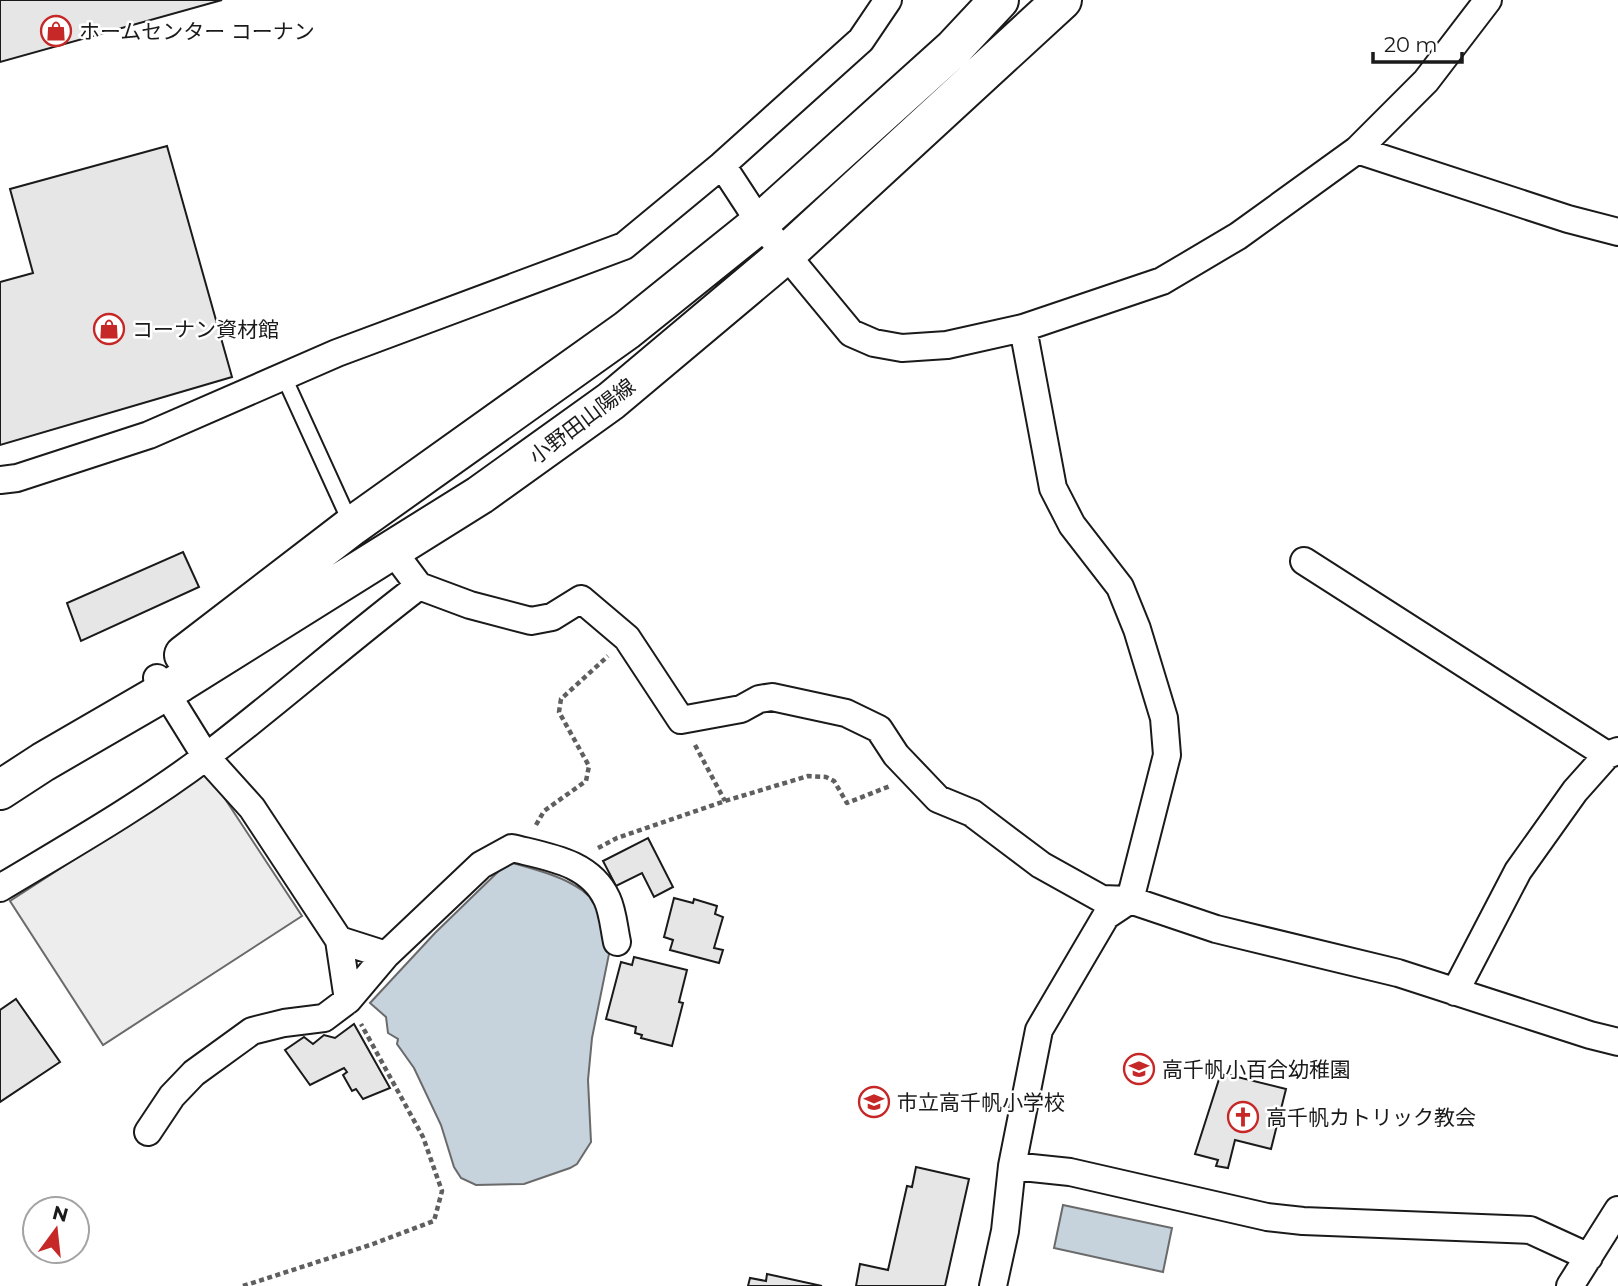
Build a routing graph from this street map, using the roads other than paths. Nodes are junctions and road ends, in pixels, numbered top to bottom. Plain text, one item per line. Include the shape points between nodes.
1 (888, 0) edge
2 (999, 0) edge
3 (1062, 0) edge
4 (1488, 0) edge
5 (1357, 150) junction
6 (722, 165) junction
7 (761, 223) junction
8 (1618, 232) edge
9 (786, 254) junction
10 (1023, 328) junction
11 (284, 377) junction
12 (0, 480) edge
13 (352, 526) junction
14 (392, 550) junction
15 (1304, 561) dead end
16 (419, 586) junction
17 (161, 684) junction
18 (1613, 753) edge
19 (206, 757) junction
20 (0, 790) edge
21 (0, 888) edge
22 (1130, 900) junction
23 (339, 940) junction
24 (617, 942) dead end
25 (386, 955) junction
26 (1455, 992) junction
27 (348, 1000) junction
28 (1618, 1042) edge
29 (148, 1132) dead end
30 (1012, 1166) junction
31 (1618, 1210) edge
32 (1590, 1257) junction
33 (993, 1286) edge
34 (1570, 1286) edge

1 - 6 street via 861,40
2 - 7 main road, 小野田山陽線 via 954,48
3 - 9 main road, 小野田山陽線
4 - 5 street via 1426,81
5 - 8 street
5 - 10 street via 1238,236 1163,281
6 - 7 street
6 - 11 street via 624,246
7 - 9 street
7 - 13 main road, 小野田山陽線 via 627,330
9 - 10 street via 851,333 874,343 902,348 947,345
9 - 14 main road, 小野田山陽線 via 611,401 480,495
10 - 22 street via 1053,488 1072,524 1120,587 1164,718 1167,755
11 - 12 street via 149,435
11 - 13 lane
13 - 17 main road, 小野田山陽線
14 - 16 street
14 - 17 main road, 小野田山陽線
15 - 18 street
16 - 19 street
16 - 22 street via 531,621 552,617 581,599 627,638 681,720 741,709 772,697 846,713 879,729 896,755 938,799 972,814 1041,865 1102,899
17 - 19 street
17 - 20 main road, 小野田山陽線
18 - 26 street via 1575,791 1518,871
19 - 21 street
19 - 23 street via 252,808
22 - 26 street via 1216,929 1398,973
22 - 30 street via 1106,916 1039,1030
23 - 25 street
23 - 27 street
24 - 25 street via 608,901 598,882 575,865 512,848 481,865
25 - 27 street
26 - 28 street
27 - 29 street via 324,1018 252,1031 194,1073
30 - 32 street via 1070,1171 1291,1220 1530,1230
30 - 33 street
31 - 32 street
32 - 34 street

